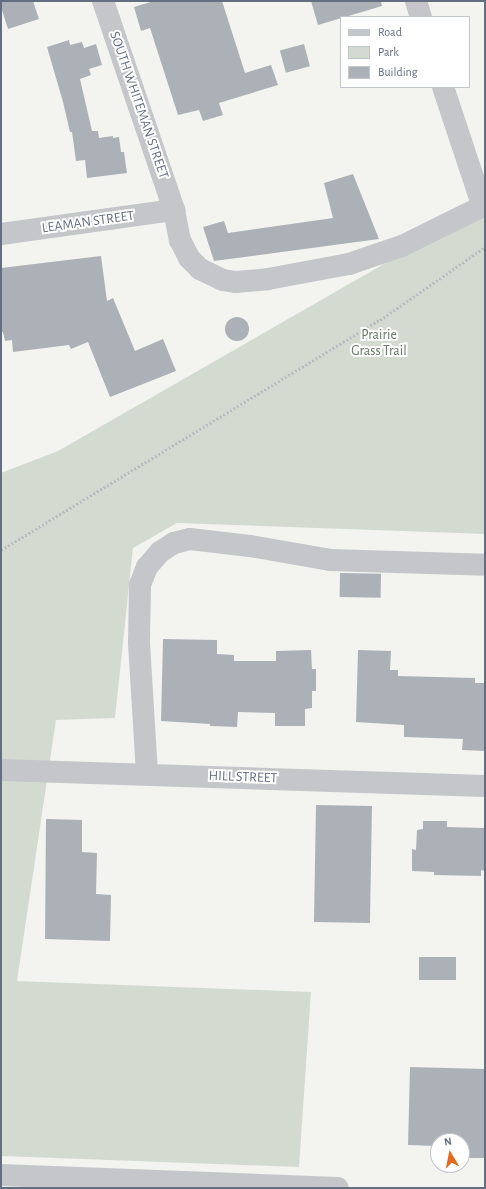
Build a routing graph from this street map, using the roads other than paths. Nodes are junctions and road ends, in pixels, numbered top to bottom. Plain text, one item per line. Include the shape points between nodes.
1 (103, 1) edge
2 (416, 1) edge
3 (421, 16) edge
4 (442, 88) edge
5 (484, 206) edge
6 (174, 210) junction
7 (1, 234) edge
8 (485, 565) edge
9 (1, 770) edge
10 (147, 774) junction
11 (485, 786) edge
12 (1, 1175) edge
13 (338, 1188) edge

1 - 6 street, SOUTH WHITEMAN STREET
2 - 3 street
4 - 5 street
5 - 6 street, SOUTH WHITEMAN STREET via 380,255 306,273 236,282 224,280 200,269 189,258 180,240
6 - 7 street, LEAMAN STREET
8 - 10 street via 330,560 190,539 174,543 160,552 147,567 140,585 139,642
9 - 10 street, HILL STREET
10 - 11 street, HILL STREET
12 - 13 street

